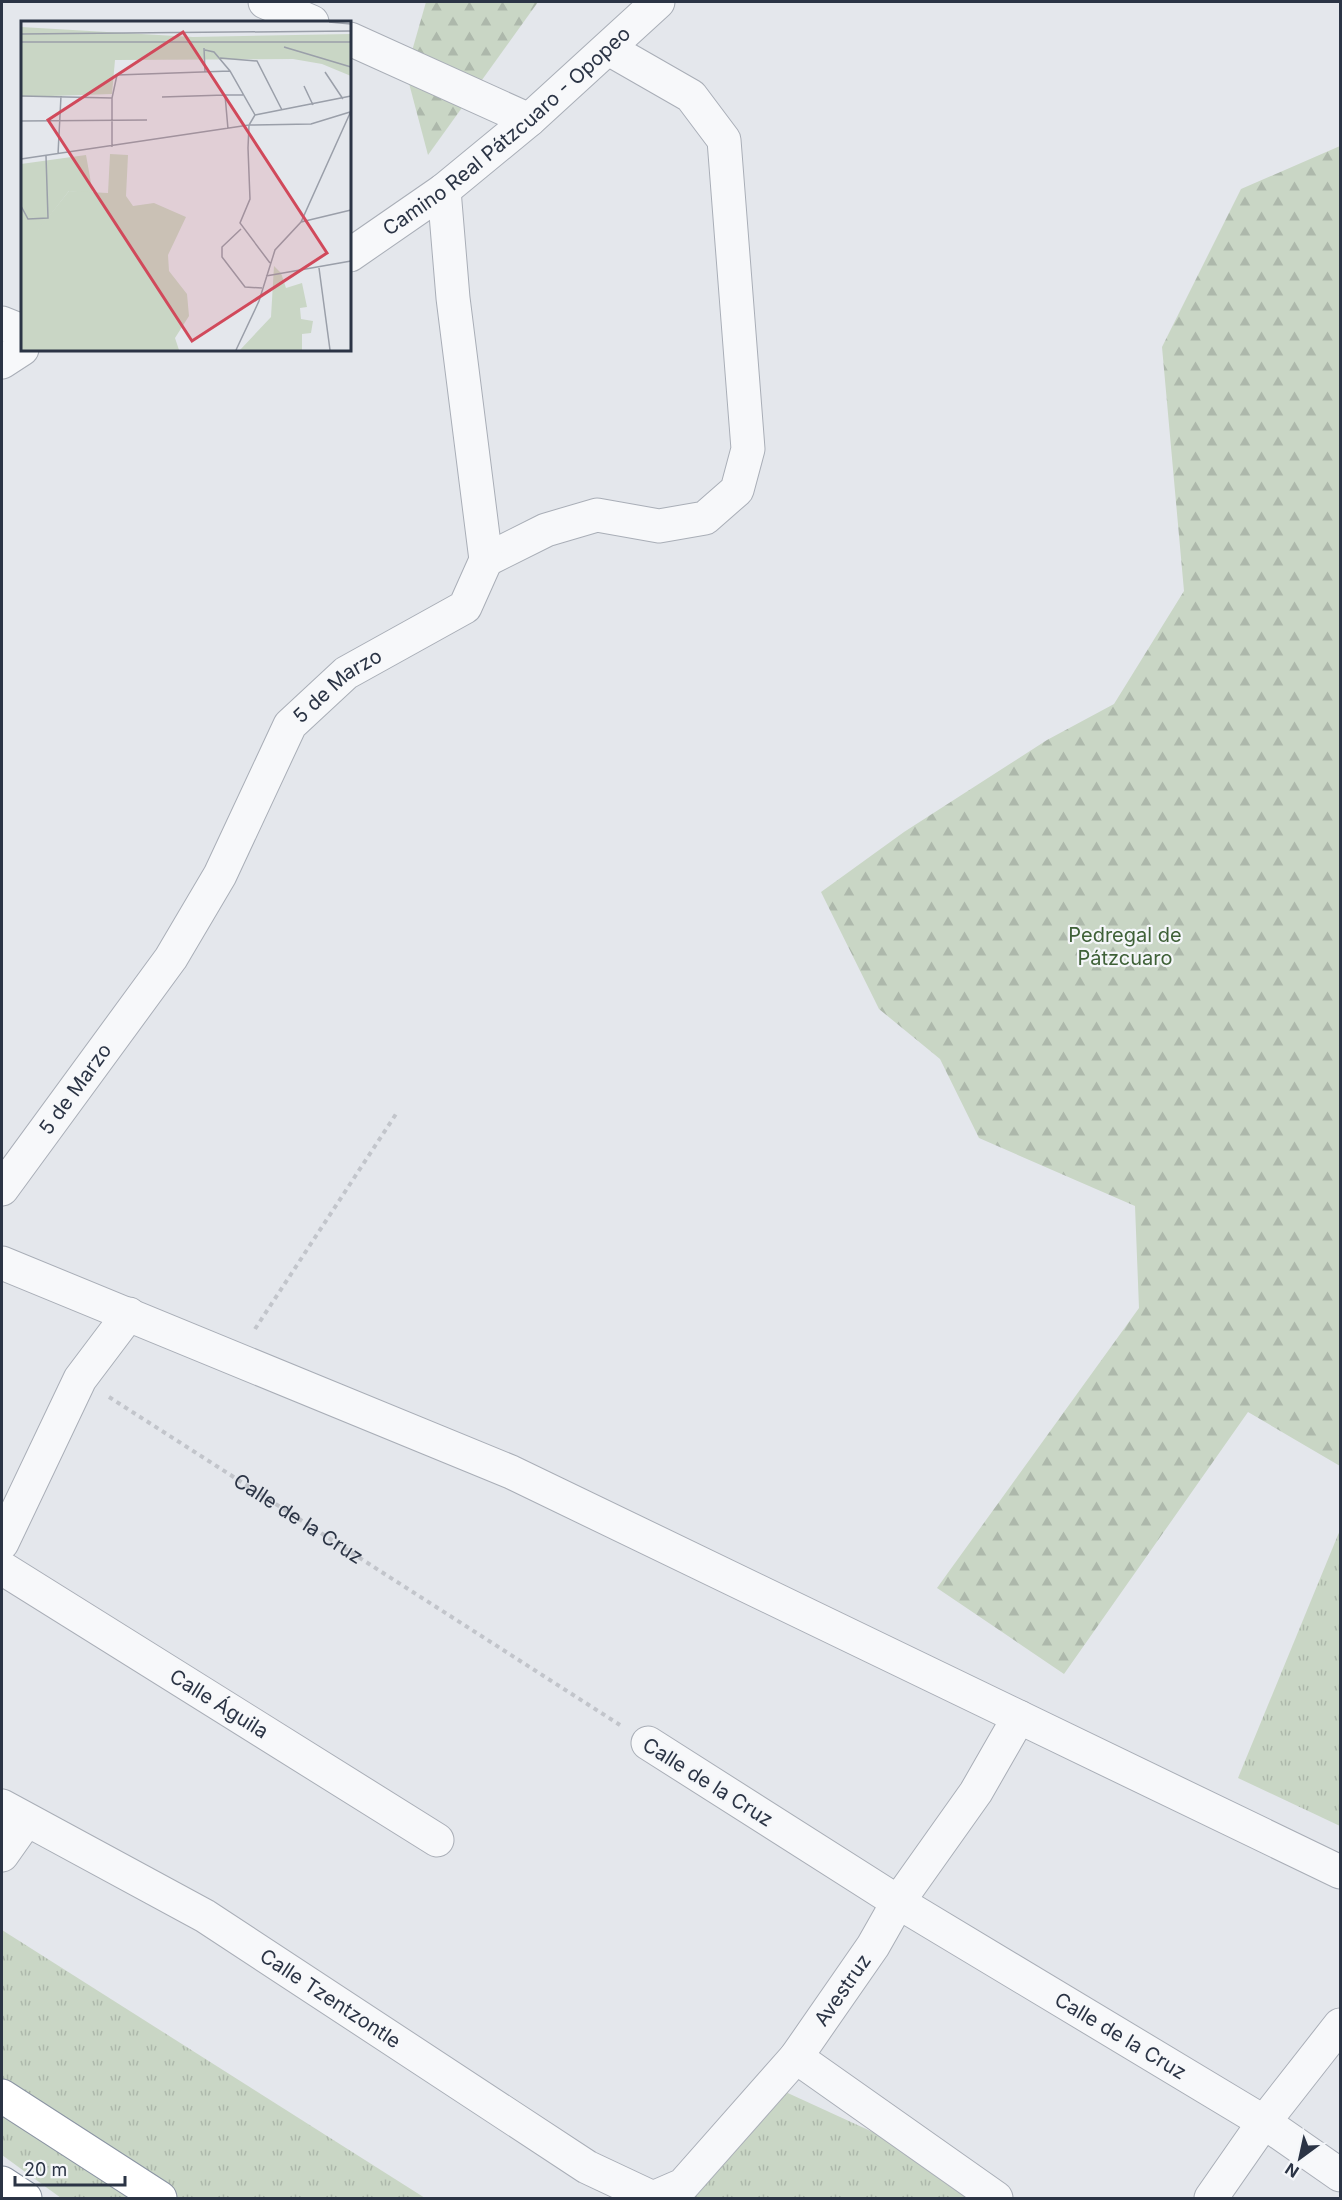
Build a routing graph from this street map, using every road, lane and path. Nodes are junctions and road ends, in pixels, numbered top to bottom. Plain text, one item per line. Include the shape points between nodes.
1 (265, 2) edge
2 (658, 2) edge
3 (310, 21) edge
4 (351, 39) edge
5 (609, 49) junction
6 (529, 120) junction
7 (444, 190) junction
8 (351, 254) edge
9 (2, 323) edge
10 (21, 331) edge
11 (21, 350) edge
12 (2, 362) edge
13 (486, 560) junction
14 (396, 1114) dead end
15 (2, 1189) edge
16 (2, 1263) edge
17 (129, 1314) junction
18 (235, 1359) junction
19 (80, 1379) junction
20 (2, 1543) edge
21 (2, 1569) edge
22 (1019, 1717) junction
23 (648, 1743) joint
24 (14, 1813) edge
25 (438, 1840) dead end
26 (2, 1855) edge
27 (1341, 1872) edge
28 (898, 1902) junction
29 (1341, 2025) edge
30 (796, 2057) junction
31 (2, 2096) edge
32 (1263, 2122) junction
33 (1341, 2175) edge
34 (2, 2183) edge
35 (25, 2199) edge
36 (160, 2199) edge
37 (653, 2199) edge
38 (996, 2199) edge
39 (1211, 2199) edge

1 - 3 street
2 - 5 street, Camino Real Pátzcuaro - Opopeo
4 - 6 street
5 - 6 street, Camino Real Pátzcuaro - Opopeo
5 - 13 street via 691,96 724,140 748,449 737,490 705,518 659,526 597,515 546,530
6 - 7 street, Camino Real Pátzcuaro - Opopeo
7 - 8 street, Camino Real Pátzcuaro - Opopeo
7 - 13 street via 453,298
9 - 10 street
11 - 12 street
13 - 15 street, 5 de Marzo via 465,606 346,673 290,725 220,875 171,958
14 - 18 path
16 - 17 street
17 - 18 street
17 - 19 street
18 - 22 street via 511,1472
19 - 20 street
19 - 23 path, Calle de la Cruz
21 - 25 street, Calle Águila
22 - 27 street
22 - 28 street, Avestruz via 976,1792
23 - 28 street, Calle de la Cruz
24 - 26 street
24 - 37 street, Calle Tzentzontle via 205,1916 587,2167
28 - 30 street, Avestruz via 873,1946
28 - 32 street, Calle de la Cruz
29 - 32 street
30 - 37 street, Avestruz via 683,2185
30 - 38 street
31 - 36 highway
32 - 33 street, Calle de la Cruz
32 - 39 street
34 - 35 highway

